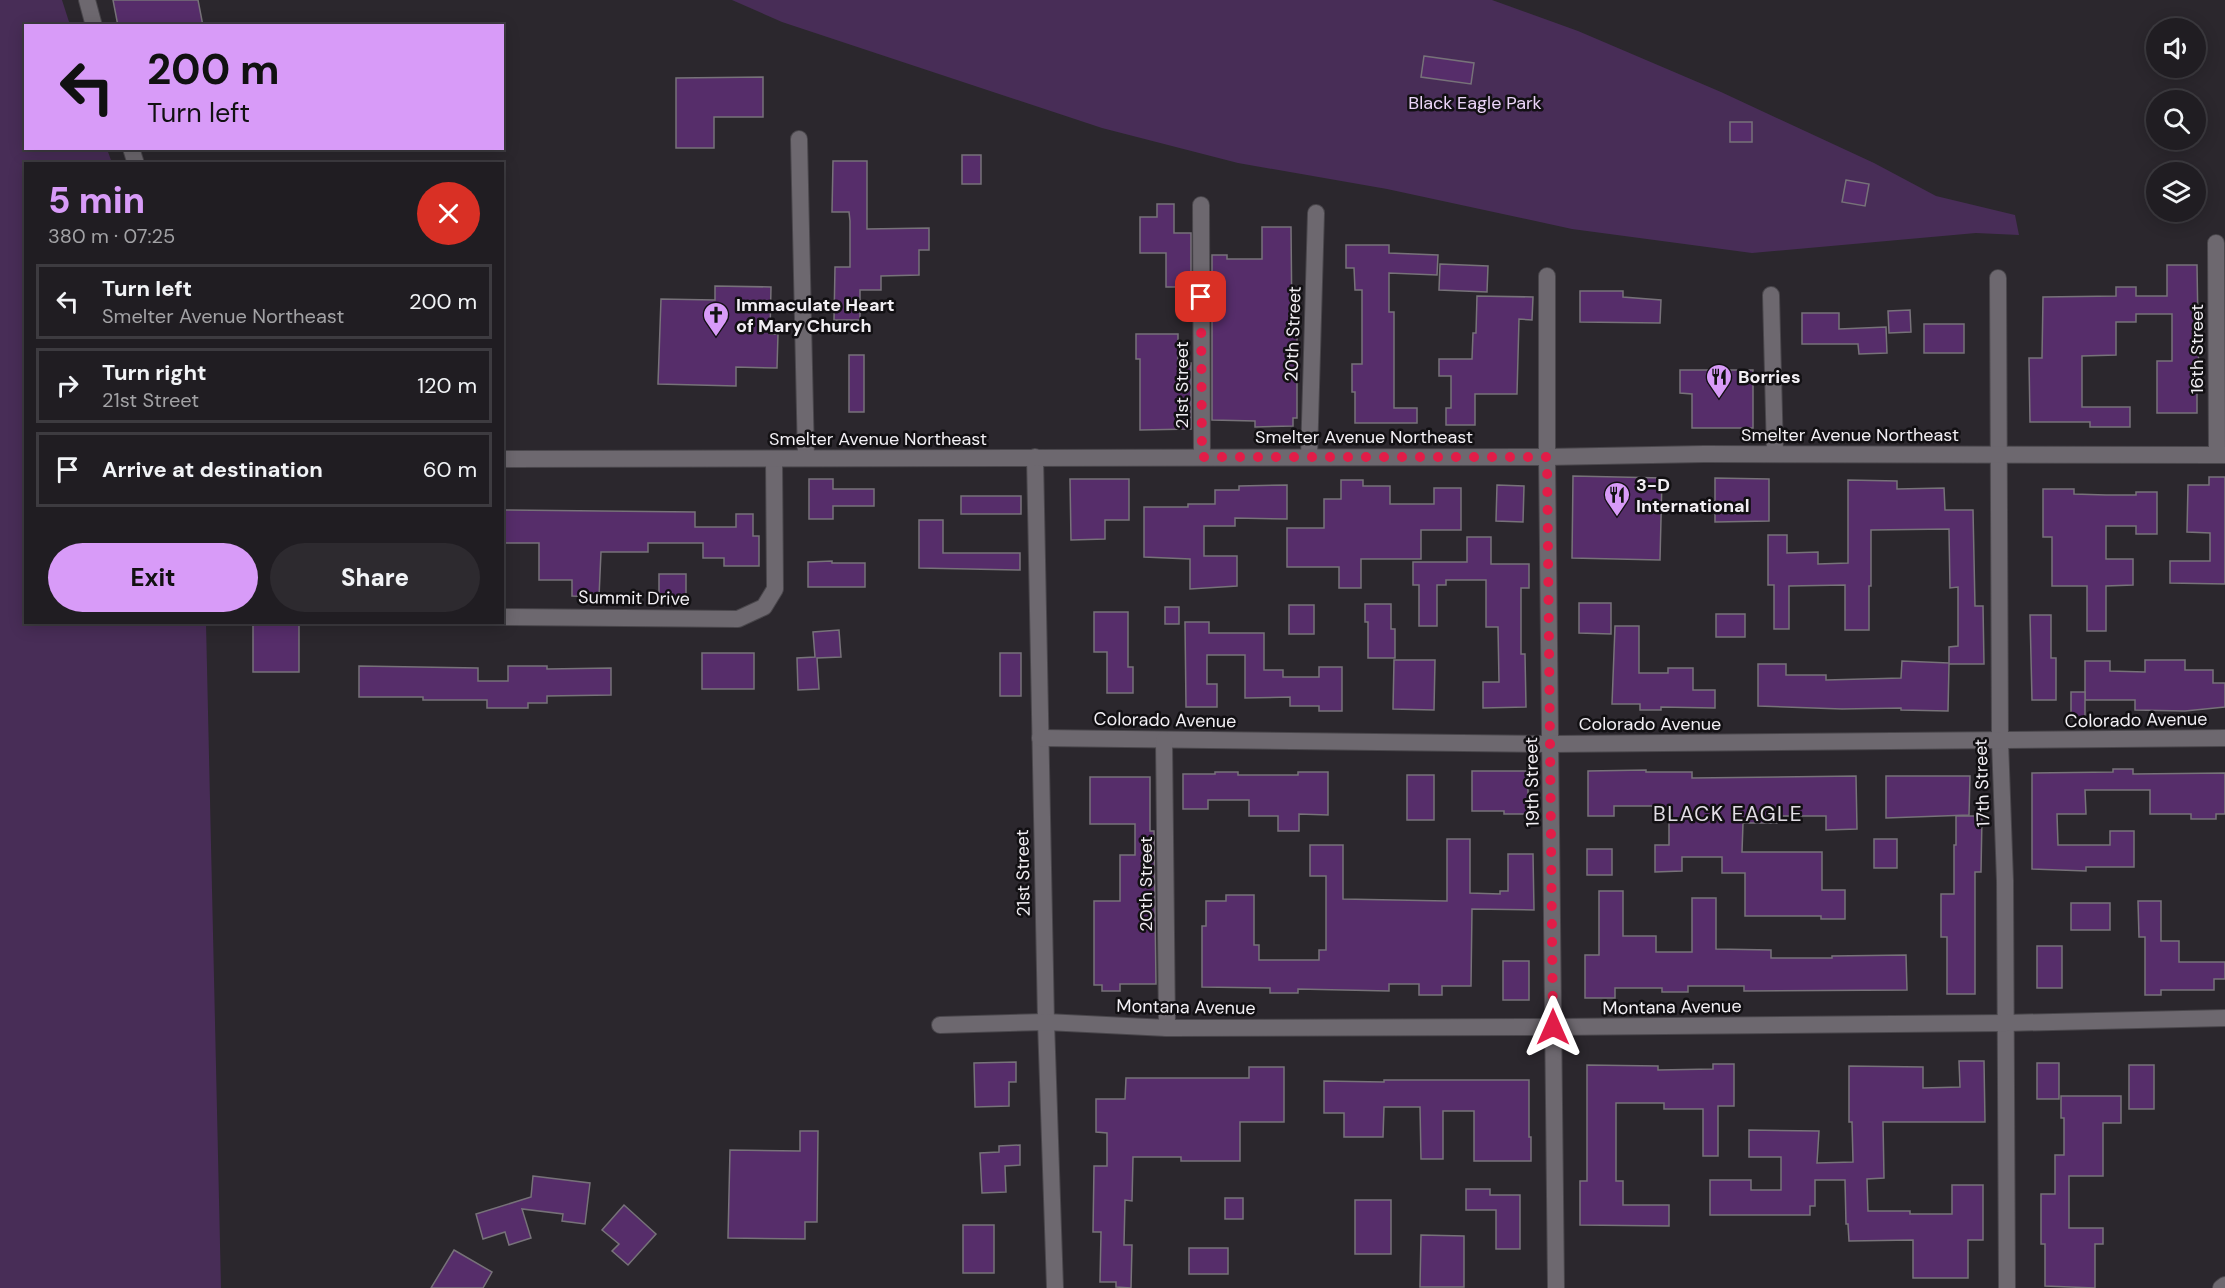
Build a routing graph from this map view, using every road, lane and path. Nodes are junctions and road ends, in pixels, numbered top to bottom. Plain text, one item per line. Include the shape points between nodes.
1 (87, 0) edge
2 (93, 24) edge
3 (799, 139) dead end
4 (1201, 206) dead end
5 (1316, 213) dead end
6 (2216, 243) dead end
7 (1547, 276) dead end
8 (1998, 278) dead end
9 (1771, 295) dead end
10 (1775, 454) junction
11 (1998, 455) junction
12 (2221, 455) edge
13 (1035, 457) junction
14 (1202, 457) junction
15 (1309, 457) junction
16 (1547, 457) junction
17 (806, 458) junction
18 (504, 459) edge
19 (774, 459) junction
20 (504, 617) edge
21 (1040, 738) junction
22 (2225, 738) edge
23 (1164, 740) junction
24 (2000, 741) junction
25 (1550, 744) junction
26 (2225, 1018) edge
27 (1046, 1023) junction
28 (2006, 1023) junction
29 (940, 1025) dead end
30 (1553, 1027) junction
31 (1167, 1028) junction
32 (2225, 1285) edge
33 (1055, 1288) edge
34 (1556, 1288) edge
35 (2007, 1288) edge
36 (2221, 1288) edge

1 - 2 street
3 - 17 street
4 - 14 street, 21st Street
5 - 15 street, 20th Street
6 - 12 street, 16th Street
7 - 16 street, 19th Street
8 - 11 street, 17th Street
9 - 10 street
10 - 11 street, Smelter Avenue Northeast
10 - 16 street, Smelter Avenue Northeast
11 - 12 street, Smelter Avenue Northeast
11 - 24 street, 17th Street
13 - 14 street, Smelter Avenue Northeast
13 - 17 street, Smelter Avenue Northeast
13 - 21 street, 21st Street
14 - 15 street, Smelter Avenue Northeast
15 - 16 street, Smelter Avenue Northeast
16 - 25 street, 19th Street
17 - 19 street, Smelter Avenue Northeast
18 - 19 street, Smelter Avenue Northeast
19 - 20 street, Summit Drive via 775,589 764,608 738,619
21 - 23 street, Colorado Avenue
21 - 27 street, 21st Street
22 - 24 street, Colorado Avenue
23 - 25 street, Colorado Avenue
23 - 31 street, 20th Street
24 - 25 street, Colorado Avenue
24 - 28 street, 17th Street
25 - 30 street, 19th Street
26 - 28 street, Montana Avenue
27 - 29 street, Montana Avenue
27 - 31 street, Montana Avenue
27 - 33 street, 21st Street
28 - 30 street, Montana Avenue
28 - 35 street, 17th Street
30 - 31 street, Montana Avenue
30 - 34 street, 19th Street
32 - 36 street

